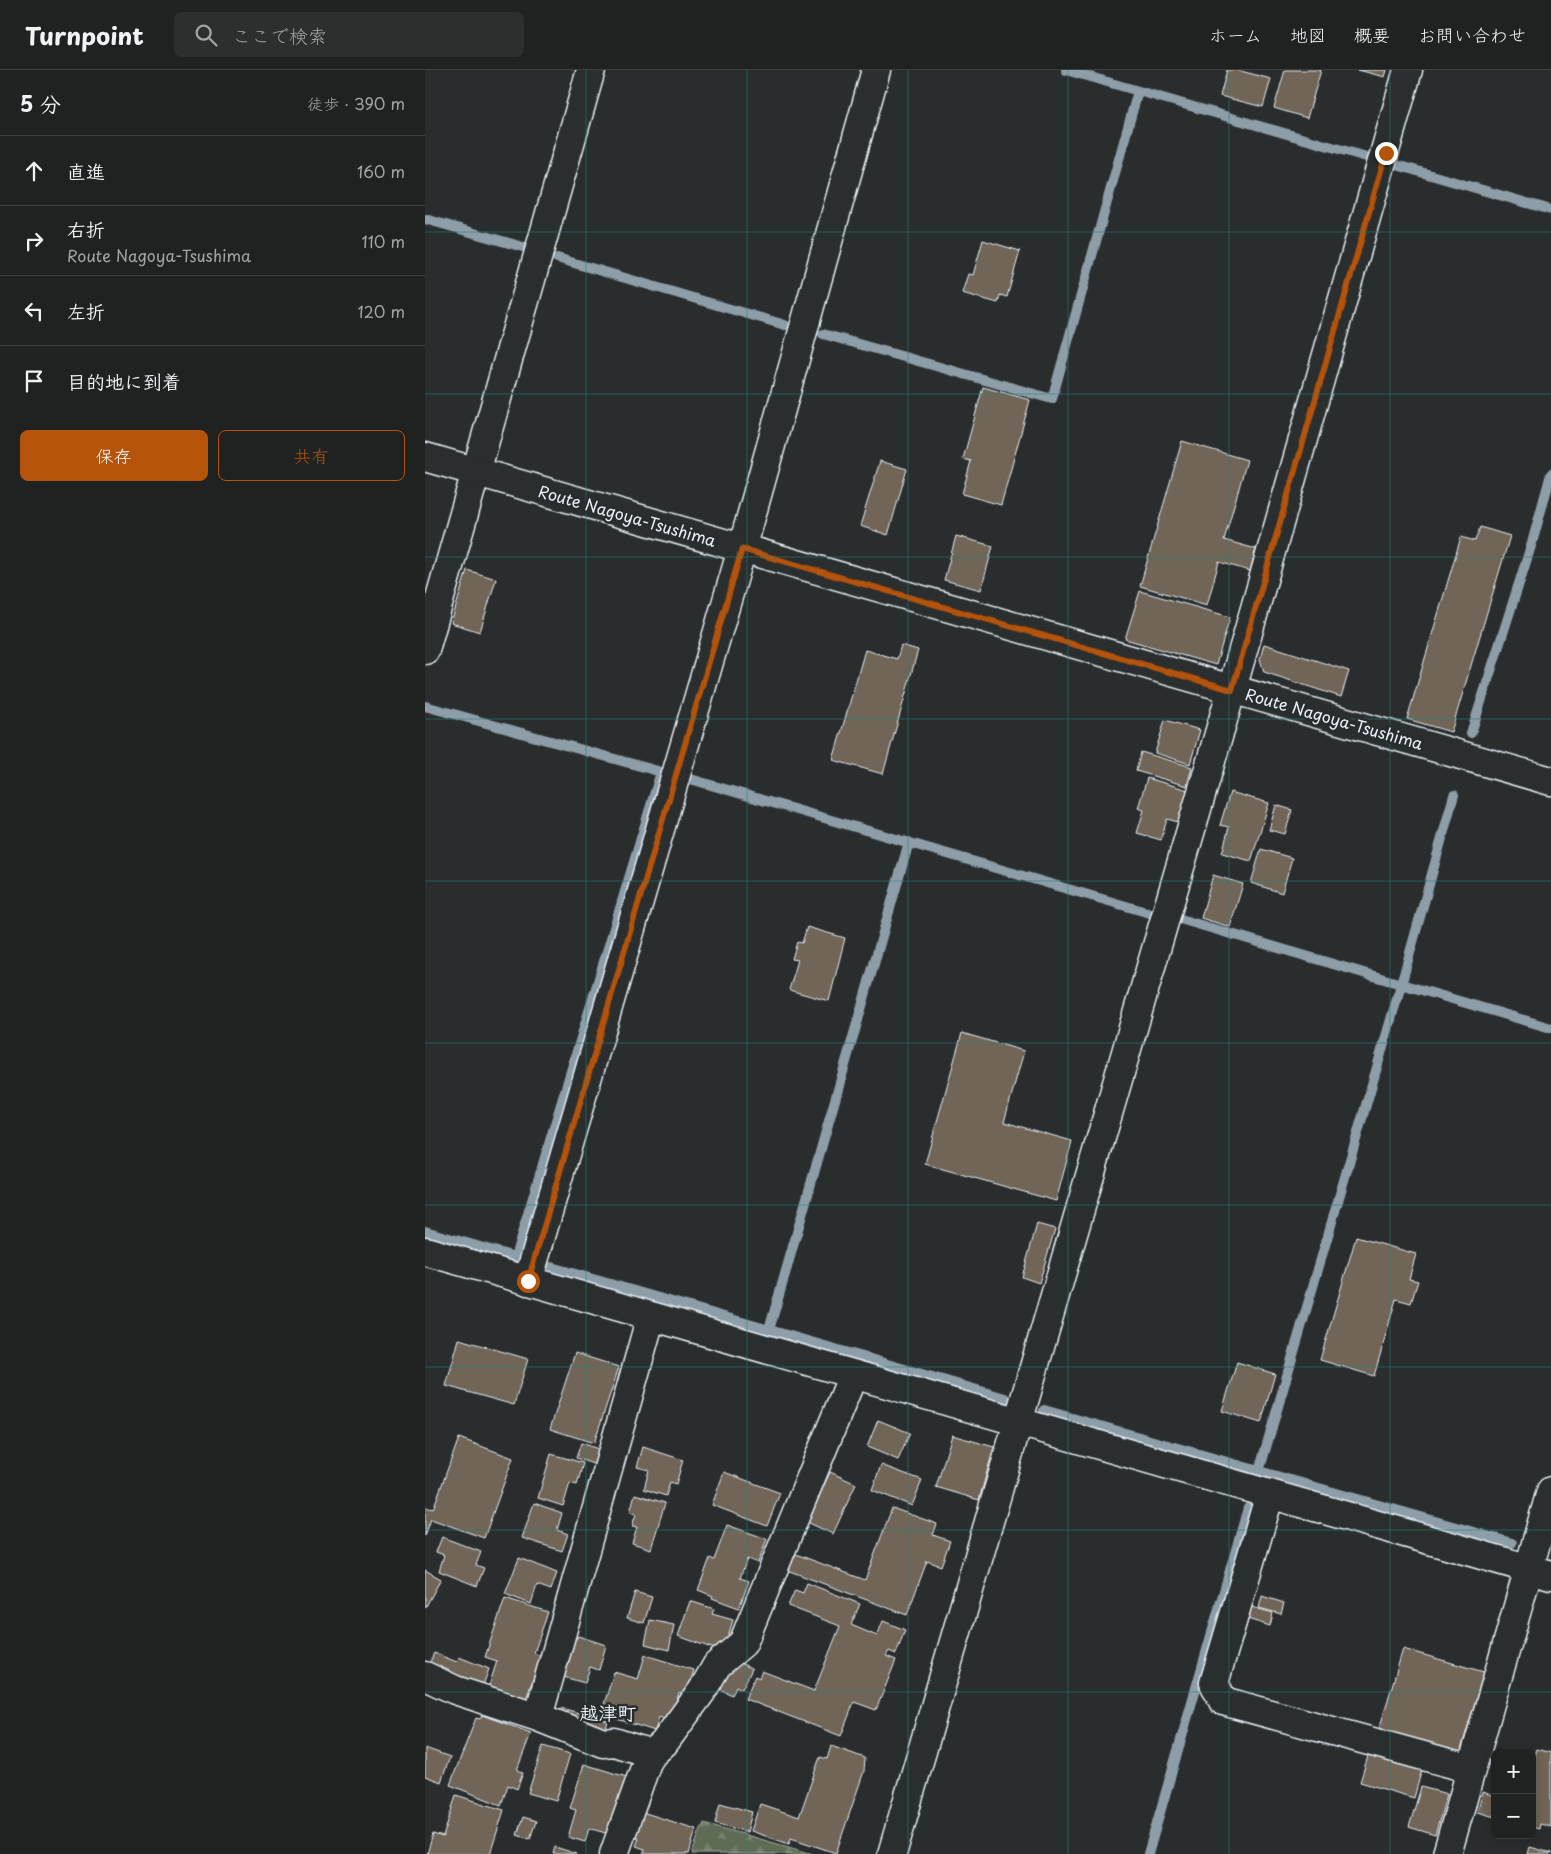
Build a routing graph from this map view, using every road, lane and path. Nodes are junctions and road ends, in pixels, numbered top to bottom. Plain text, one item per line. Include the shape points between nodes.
1 (591, 70) edge
2 (876, 70) edge
3 (1408, 70) edge
4 (425, 457) edge
5 (476, 472) junction
6 (742, 549) junction
7 (425, 650) edge
8 (1232, 690) junction
9 (1551, 781) edge
10 (425, 1251) edge
11 (528, 1281) junction
12 (651, 1316) junction
13 (853, 1375) junction
14 (1018, 1423) junction
15 (1551, 1491) edge
16 (1269, 1494) junction
17 (1540, 1571) edge
18 (425, 1676) edge
19 (538, 1717) junction
20 (652, 1754) junction
21 (1471, 1769) junction
22 (614, 1854) edge
23 (892, 1854) edge
24 (1447, 1854) edge

1 - 5 street
2 - 6 street
3 - 8 street
4 - 5 street, Route Nagoya-Tsushima
5 - 6 street, Route Nagoya-Tsushima
5 - 7 street
6 - 8 street, Route Nagoya-Tsushima
6 - 11 street
8 - 9 street, Route Nagoya-Tsushima
8 - 14 street
10 - 11 street
11 - 12 street
12 - 13 street
12 - 19 street
13 - 14 street
13 - 20 street via 743,1643 717,1664 702,1691 664,1743
14 - 16 street
14 - 23 street
15 - 17 street
16 - 17 street
16 - 21 street via 1214,1683 1223,1701
17 - 21 street
18 - 19 street via 455,1690
19 - 20 street via 603,1743 613,1742
20 - 22 street
21 - 24 street

